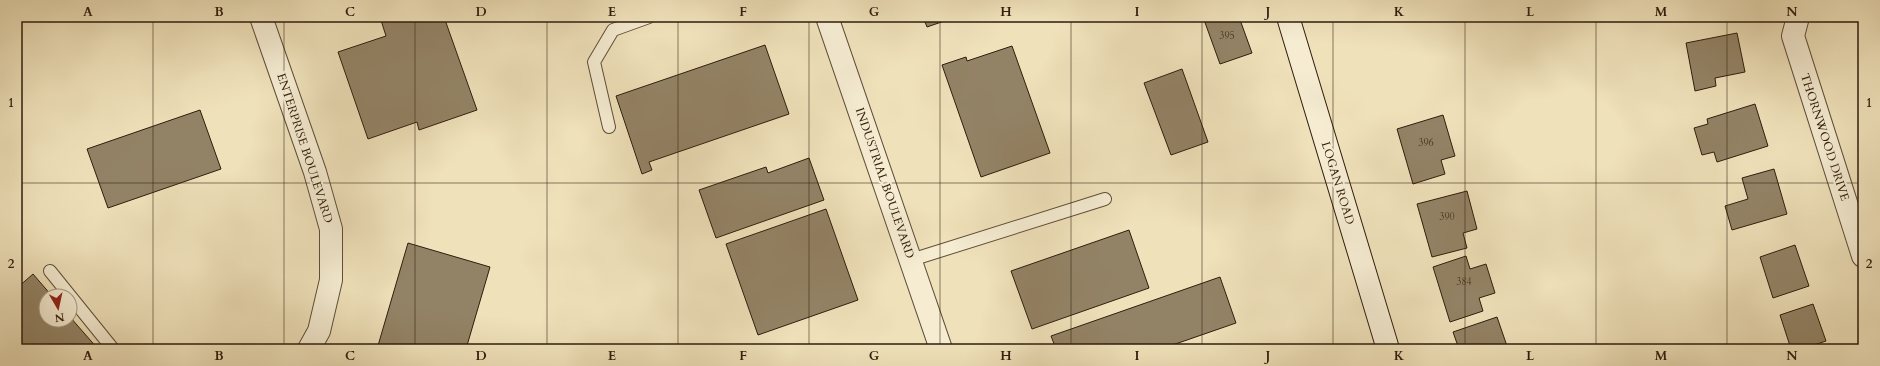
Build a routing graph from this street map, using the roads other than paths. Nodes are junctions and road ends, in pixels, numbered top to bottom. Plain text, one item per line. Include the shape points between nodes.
1 (262, 17) edge
2 (649, 17) edge
3 (828, 17) edge
4 (1288, 17) edge
5 (1798, 17) edge
6 (609, 127) dead end
7 (1105, 200) dead end
8 (1863, 256) edge
9 (911, 260) junction
10 (50, 271) dead end
11 (113, 349) edge
12 (309, 349) edge
13 (941, 349) edge
14 (1388, 349) edge

1 - 12 street, ENTERPRISE BOULEVARD via 315,172 331,228 331,280 319,331
2 - 6 lane via 613,30 594,62
3 - 9 street, INDUSTRIAL BOULEVARD
4 - 14 street, LOGAN ROAD
5 - 8 street, THORNWOOD DRIVE via 1793,36
7 - 9 lane
9 - 13 street, INDUSTRIAL BOULEVARD
10 - 11 lane

